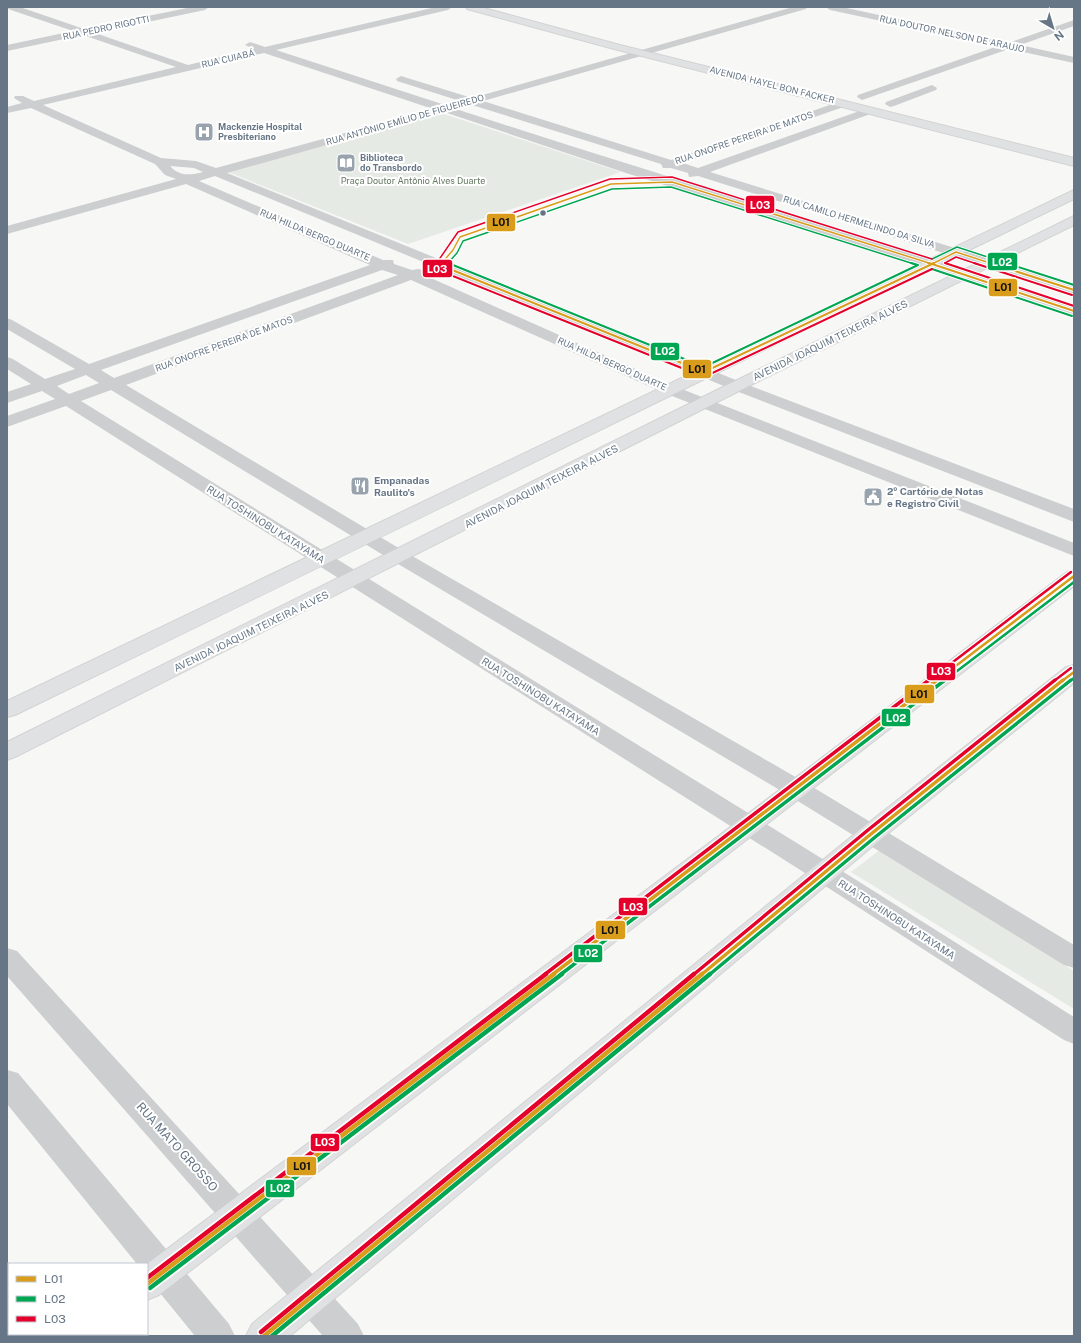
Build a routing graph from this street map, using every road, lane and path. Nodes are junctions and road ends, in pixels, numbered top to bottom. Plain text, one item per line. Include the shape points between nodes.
1 (12, 7) edge
2 (205, 7) edge
3 (415, 7) edge
4 (448, 7) edge
5 (470, 7) edge
6 (502, 7) edge
7 (803, 7) edge
8 (830, 7) edge
9 (866, 7) edge
10 (555, 20) dead end
11 (1074, 23) edge
12 (327, 27) junction
13 (84, 32) junction
14 (343, 32) junction
15 (276, 39) junction
16 (1021, 41) junction
17 (292, 44) junction
18 (250, 45) junction
19 (642, 45) junction
20 (1048, 45) junction
21 (1008, 46) junction
22 (617, 47) junction
23 (663, 47) junction
24 (7, 48) edge
25 (266, 51) junction
26 (314, 51) dead end
27 (1030, 51) junction
28 (686, 52) dead end
29 (1074, 52) edge
30 (595, 53) dead end
31 (1016, 56) dead end
32 (1074, 60) edge
33 (172, 63) junction
34 (188, 68) junction
35 (389, 75) dead end
36 (938, 85) dead end
37 (471, 88) dead end
38 (449, 94) junction
39 (862, 97) junction
40 (19, 98) junction
41 (846, 98) junction
42 (7, 100) edge
43 (472, 101) junction
44 (423, 102) junction
45 (33, 104) junction
46 (890, 104) junction
47 (408, 106) dead end
48 (905, 108) dead end
49 (444, 109) junction
50 (7, 110) edge
51 (872, 110) junction
52 (1074, 162) edge
53 (671, 164) junction
54 (164, 166) junction
55 (213, 166) junction
56 (698, 172) junction
57 (644, 174) junction
58 (153, 176) dead end
59 (186, 180) junction
60 (672, 182) junction
61 (1074, 194) edge
62 (1074, 220) edge
63 (7, 230) edge
64 (956, 252) junction
65 (414, 254) junction
66 (990, 262) junction
67 (932, 264) junction
68 (382, 265) junction
69 (440, 265) junction
70 (965, 274) junction
71 (411, 276) junction
72 (1074, 290) edge
73 (1074, 311) edge
74 (7, 323) edge
75 (7, 362) edge
76 (88, 370) junction
77 (704, 372) junction
78 (113, 384) junction
79 (43, 385) junction
80 (737, 386) junction
81 (668, 389) junction
82 (7, 398) edge
83 (68, 400) junction
84 (706, 403) junction
85 (7, 422) edge
86 (1074, 516) edge
87 (367, 537) junction
88 (1074, 550) edge
89 (400, 557) junction
90 (322, 559) junction
91 (1074, 576) edge
92 (355, 579) junction
93 (1074, 672) edge
94 (7, 710) edge
95 (7, 752) edge
96 (797, 789) junction
97 (750, 825) junction
98 (871, 834) junction
99 (825, 872) junction
100 (7, 958) edge
101 (1074, 958) edge
102 (1074, 1032) edge
103 (7, 1082) edge
104 (238, 1215) junction
105 (145, 1263) edge
106 (148, 1267) edge
107 (156, 1278) edge
108 (311, 1299) junction
109 (217, 1336) edge
110 (264, 1336) edge
111 (346, 1336) edge

1 - 13 street
2 - 13 street, RUA PEDRO RIGOTTI
3 - 12 street, RUA CUIABÁ
4 - 14 street, RUA CUIABÁ
5 - 22 main road
6 - 10 main road
7 - 23 street, RUA ANTÔNIO EMÍLIO DE FIGUEIREDO
8 - 21 street, RUA DOUTOR NELSON DE ARAUJO
9 - 16 street, RUA DOUTOR NELSON DE ARAUJO
11 - 16 street
12 - 14 street
12 - 15 street, RUA CUIABÁ
13 - 24 street, RUA PEDRO RIGOTTI
13 - 33 street
14 - 17 street, RUA CUIABÁ
15 - 17 street
15 - 18 street, RUA CUIABÁ
16 - 20 street, RUA DOUTOR NELSON DE ARAUJO
16 - 21 street
17 - 25 street, RUA CUIABÁ
17 - 26 street
18 - 25 street
18 - 33 street, RUA CUIABÁ
19 - 22 street, RUA ANTÔNIO EMÍLIO DE FIGUEIREDO
19 - 23 street, RUA ANTÔNIO EMÍLIO DE FIGUEIREDO
19 - 41 main road, AVENIDA HAYEL BON FACKER
19 - 43 street, RUA ANTÔNIO EMÍLIO DE FIGUEIREDO
20 - 27 street
20 - 29 street, RUA DOUTOR NELSON DE ARAUJO
21 - 27 street, RUA DOUTOR NELSON DE ARAUJO
21 - 39 street
22 - 30 street, RUA ANTÔNIO EMÍLIO DE FIGUEIREDO
23 - 28 main road
25 - 34 street, RUA CUIABÁ
25 - 44 street
27 - 31 street
27 - 32 street, RUA DOUTOR NELSON DE ARAUJO
33 - 34 street
33 - 40 street, RUA CUIABÁ
34 - 45 street, RUA CUIABÁ
35 - 38 street, RUA CAMILO HERMELINDO DA SILVA
36 - 46 street
37 - 38 street, RUA ANTÔNIO EMÍLIO DE FIGUEIREDO
38 - 43 street, RUA CAMILO HERMELINDO DA SILVA
38 - 44 street, RUA ANTÔNIO EMÍLIO DE FIGUEIREDO
39 - 41 main road, AVENIDA HAYEL BON FACKER
39 - 46 main road, AVENIDA HAYEL BON FACKER
40 - 42 street, RUA CUIABÁ
40 - 45 street, RUA HILDA BERGO DUARTE
41 - 51 main road, AVENIDA HAYEL BON FACKER
41 - 53 street, RUA ONOFRE PEREIRA DE MATOS
43 - 49 street, RUA ANTÔNIO EMÍLIO DE FIGUEIREDO
43 - 53 street, RUA CAMILO HERMELINDO DA SILVA
44 - 47 street, RUA ANTÔNIO EMÍLIO DE FIGUEIREDO
44 - 49 street
45 - 50 street, RUA CUIABÁ
45 - 54 street, RUA HILDA BERGO DUARTE
46 - 48 main road, AVENIDA HAYEL BON FACKER
49 - 55 street, RUA ANTÔNIO EMÍLIO DE FIGUEIREDO
49 - 57 street
51 - 52 main road, AVENIDA HAYEL BON FACKER
51 - 56 street, RUA ONOFRE PEREIRA DE MATOS
53 - 56 street, RUA CAMILO HERMELINDO DA SILVA
53 - 57 street, RUA ONOFRE PEREIRA DE MATOS
54 - 55 street, RUA HILDA BERGO DUARTE
54 - 58 street
54 - 59 street, RUA HILDA BERGO DUARTE
55 - 59 street, RUA ANTÔNIO EMÍLIO DE FIGUEIREDO
55 - 65 street, RUA HILDA BERGO DUARTE
56 - 60 street, RUA ONOFRE PEREIRA DE MATOS
56 - 64 street, RUA CAMILO HERMELINDO DA SILVA
57 - 60 street
59 - 63 street, RUA ANTÔNIO EMÍLIO DE FIGUEIREDO
59 - 68 street, RUA HILDA BERGO DUARTE
60 - 67 street
61 - 64 main road
62 - 66 main road, AVENIDA JOAQUIM TEIXEIRA ALVES
64 - 66 street, RUA CAMILO HERMELINDO DA SILVA
64 - 67 main road
65 - 68 street
65 - 69 street, RUA HILDA BERGO DUARTE
66 - 70 main road, AVENIDA JOAQUIM TEIXEIRA ALVES
66 - 72 street, RUA CAMILO HERMELINDO DA SILVA
67 - 70 street
67 - 77 main road
68 - 71 street, RUA HILDA BERGO DUARTE
68 - 76 street
69 - 71 street, RUA ONOFRE PEREIRA DE MATOS
69 - 77 street, RUA HILDA BERGO DUARTE
70 - 73 street
70 - 80 main road, AVENIDA JOAQUIM TEIXEIRA ALVES
71 - 78 street, RUA ONOFRE PEREIRA DE MATOS
71 - 81 street, RUA HILDA BERGO DUARTE
74 - 76 street
75 - 79 street, RUA TOSHINOBU KATAYAMA
76 - 78 street
76 - 79 street
77 - 80 street, RUA HILDA BERGO DUARTE
77 - 81 main road
78 - 83 street, RUA ONOFRE PEREIRA DE MATOS
78 - 87 street
79 - 82 street
79 - 83 street, RUA TOSHINOBU KATAYAMA
80 - 84 main road, AVENIDA JOAQUIM TEIXEIRA ALVES
80 - 86 street, RUA HILDA BERGO DUARTE
81 - 84 street, RUA HILDA BERGO DUARTE
81 - 87 main road
83 - 85 street, RUA ONOFRE PEREIRA DE MATOS
83 - 90 street, RUA TOSHINOBU KATAYAMA
84 - 88 street, RUA HILDA BERGO DUARTE
84 - 89 main road, AVENIDA JOAQUIM TEIXEIRA ALVES
87 - 89 street
87 - 90 main road
89 - 92 main road, AVENIDA JOAQUIM TEIXEIRA ALVES
89 - 96 street
90 - 92 street, RUA TOSHINOBU KATAYAMA
90 - 94 main road
91 - 96 main road
92 - 95 main road, AVENIDA JOAQUIM TEIXEIRA ALVES
92 - 97 street, RUA TOSHINOBU KATAYAMA
93 - 98 main road
96 - 97 main road
96 - 98 street
97 - 99 street, RUA TOSHINOBU KATAYAMA
97 - 104 main road
98 - 99 main road
98 - 101 street
99 - 102 street, RUA TOSHINOBU KATAYAMA
99 - 108 main road
100 - 104 street, RUA MATO GROSSO
103 - 105 street
104 - 107 main road
104 - 108 street, RUA MATO GROSSO
106 - 107 street
107 - 109 street
108 - 110 main road
108 - 111 street, RUA MATO GROSSO

